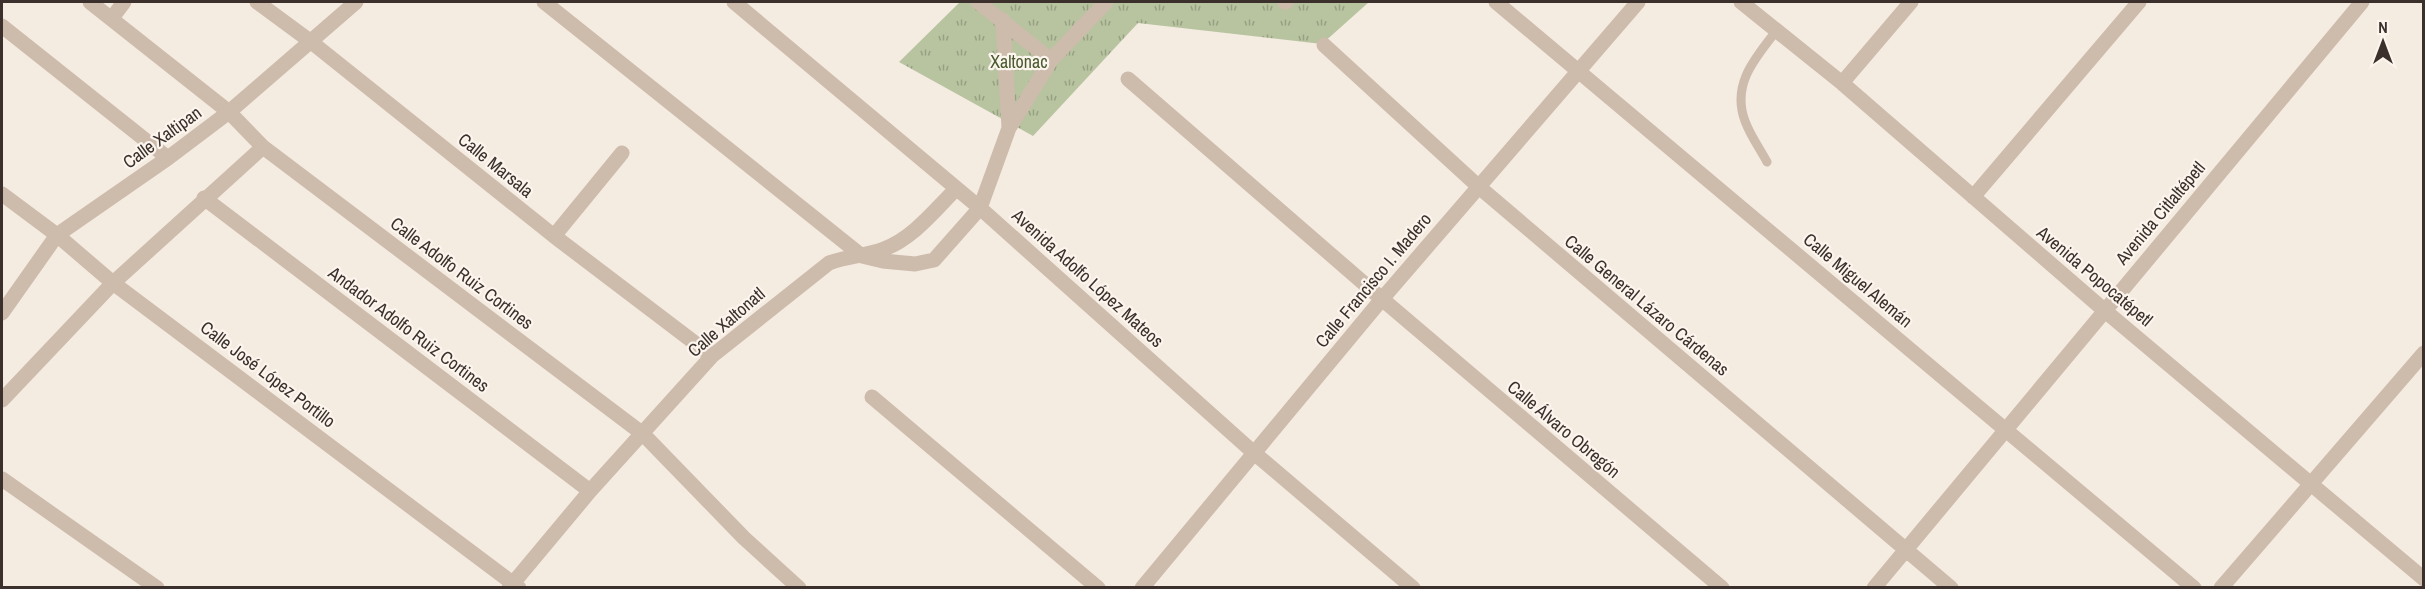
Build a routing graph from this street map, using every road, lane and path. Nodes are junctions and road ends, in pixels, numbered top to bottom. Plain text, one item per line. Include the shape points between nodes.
1 (90, 2) edge
2 (124, 2) edge
3 (257, 2) edge
4 (356, 2) edge
5 (544, 2) edge
6 (978, 2) edge
7 (1106, 2) edge
8 (1496, 2) edge
9 (1638, 2) edge
10 (1741, 2) edge
11 (1911, 2) edge
12 (2139, 2) edge
13 (2362, 2) edge
14 (740, 3) edge
15 (112, 18) junction
16 (1003, 20) junction
17 (2, 26) edge
18 (1777, 30) junction
19 (310, 41) junction
20 (1324, 45) dead end
21 (1051, 60) junction
22 (1578, 72) junction
23 (1128, 80) dead end
24 (1842, 83) junction
25 (229, 112) junction
26 (1009, 128) junction
27 (263, 147) junction
28 (622, 153) dead end
29 (168, 158) junction
30 (1767, 162) dead end
31 (1479, 187) junction
32 (956, 189) junction
33 (2, 194) edge
34 (204, 198) junction
35 (1973, 198) junction
36 (980, 208) junction
37 (57, 235) junction
38 (554, 236) junction
39 (862, 256) junction
40 (113, 283) junction
41 (1382, 299) junction
42 (2104, 310) junction
43 (2, 313) edge
44 (2424, 353) edge
45 (712, 356) junction
46 (872, 397) dead end
47 (2, 400) edge
48 (2005, 428) junction
49 (643, 434) junction
50 (1253, 452) junction
51 (2, 479) edge
52 (2310, 484) junction
53 (590, 491) junction
54 (1906, 550) junction
55 (2424, 579) edge
56 (514, 586) edge
57 (157, 588) edge
58 (799, 588) edge
59 (1098, 588) edge
60 (1142, 588) edge
61 (1413, 588) edge
62 (1722, 588) edge
63 (1874, 588) edge
64 (1951, 588) edge
65 (2194, 588) edge
66 (2221, 588) edge

1 - 15 street, Calle Adolfo Ruiz Cortines
2 - 15 street
3 - 19 street, Calle Marsala
4 - 19 street, Calle Xaltipan
5 - 39 street
6 - 16 street
7 - 21 street
8 - 22 street, Calle Miguel Alemán
9 - 22 street, Calle Francisco I. Madero
10 - 18 street, Avenida Popocatépetl
11 - 24 street
12 - 35 street
13 - 42 street, Avenida Citlaltépetl
14 - 32 street, Avenida Adolfo López Mateos
15 - 25 street, Calle Adolfo Ruiz Cortines
16 - 21 street
16 - 26 street
17 - 29 street
18 - 24 street, Avenida Popocatépetl
18 - 30 lane via 1743,80 1741,99 1745,121
19 - 25 street, Calle Xaltipan
19 - 38 street, Calle Marsala
20 - 31 street, Calle General Lázaro Cárdenas
21 - 26 street
22 - 31 street, Calle Francisco I. Madero
22 - 48 street, Calle Miguel Alemán
23 - 41 street, Calle Álvaro Obregón
24 - 35 street, Avenida Popocatépetl
25 - 27 street, Calle Adolfo Ruiz Cortines
25 - 29 street, Calle Xaltipan
26 - 36 street
27 - 34 street
27 - 49 street, Calle Adolfo Ruiz Cortines
28 - 38 street
29 - 37 street, Calle Xaltipan
31 - 41 street, Calle Francisco I. Madero
31 - 54 street, Calle General Lázaro Cárdenas
32 - 36 street, Avenida Adolfo López Mateos
32 - 39 street, Calle Xaltonatl via 910,234 885,249
33 - 37 street, Calle José López Portillo
34 - 40 street
34 - 53 street, Andador Adolfo Ruiz Cortines
35 - 42 street, Avenida Popocatépetl
36 - 39 street via 934,260 915,264
36 - 50 street, Avenida Adolfo López Mateos
37 - 40 street, Calle José López Portillo
37 - 43 street, Calle Xaltipan
38 - 45 street, Calle Marsala
39 - 45 street, Calle Xaltonatl via 829,263
40 - 47 street
40 - 56 street, Calle José López Portillo
41 - 50 street, Calle Francisco I. Madero
41 - 62 street, Calle Álvaro Obregón
42 - 48 street, Avenida Citlaltépetl
42 - 52 street, Avenida Popocatépetl
44 - 52 street
45 - 49 street, Calle Xaltonatl
46 - 59 street
48 - 54 street, Avenida Citlaltépetl
48 - 65 street, Calle Miguel Alemán
49 - 53 street, Calle Xaltonatl
49 - 58 street, Calle Adolfo Ruiz Cortines via 744,538
50 - 60 street, Calle Francisco I. Madero
50 - 61 street, Avenida Adolfo López Mateos
51 - 57 street
52 - 55 street, Avenida Popocatépetl
52 - 66 street
53 - 56 street, Calle Xaltonatl
54 - 63 street, Avenida Citlaltépetl
54 - 64 street, Calle General Lázaro Cárdenas

